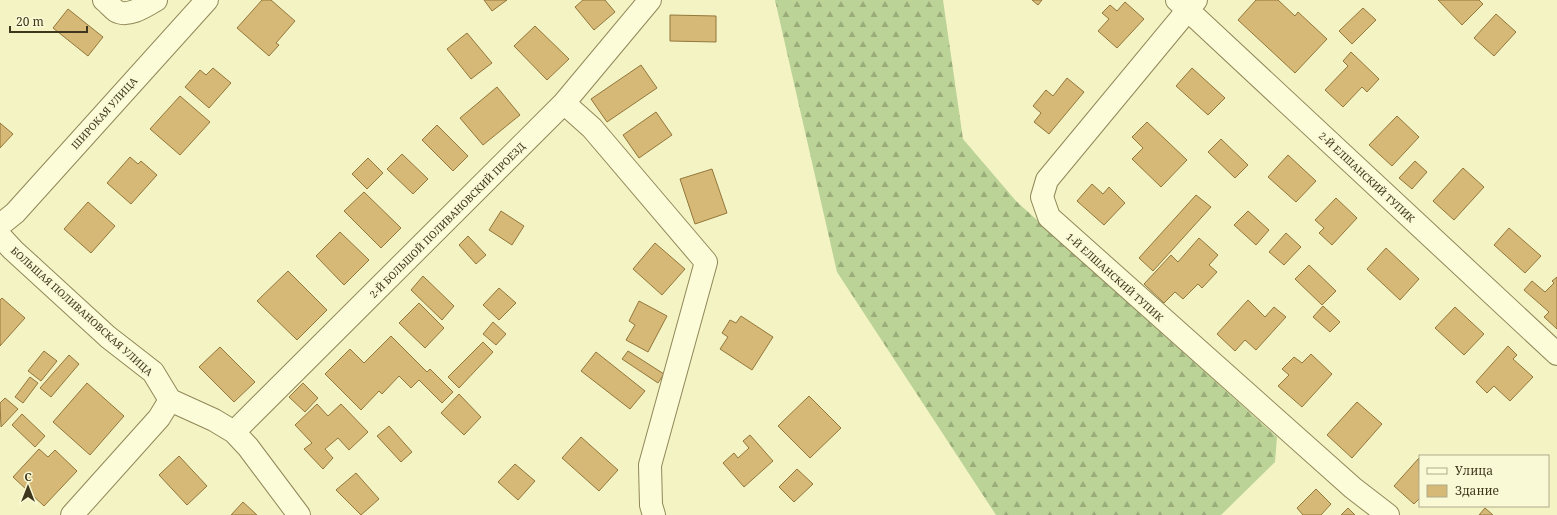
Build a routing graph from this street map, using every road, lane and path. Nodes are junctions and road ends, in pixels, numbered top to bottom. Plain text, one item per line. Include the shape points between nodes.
1 (104, 0) edge
2 (156, 0) edge
3 (207, 0) edge
4 (650, 0) edge
5 (1187, 3) edge
6 (564, 104) junction
7 (0, 225) edge
8 (0, 236) edge
9 (1557, 354) edge
10 (170, 400) junction
11 (234, 432) junction
12 (72, 515) edge
13 (299, 515) edge
14 (654, 515) edge
15 (1388, 515) edge

1 - 2 street via 117,12 141,9
3 - 7 street, ШИРОКАЯ УЛИЦА via 15,213
4 - 6 street, 2-Й БОЛЬШОЙ ПОЛИВАНОВСКИЙ ПРОЕЗД
5 - 9 street, 2-Й ЕЛШАНСКИЙ ТУПИК
5 - 15 street, 1-Й ЕЛШАНСКИЙ ТУПИК via 1047,180 1042,197 1049,217 1353,488
6 - 11 street, 2-Й БОЛЬШОЙ ПОЛИВАНОВСКИЙ ПРОЕЗД
6 - 14 street via 592,128 706,262 650,465 651,505
8 - 10 street, БОЛЬШАЯ ПОЛИВАНОВСКАЯ УЛИЦА via 108,336 153,372
10 - 11 street
10 - 12 street via 159,418
11 - 13 street

